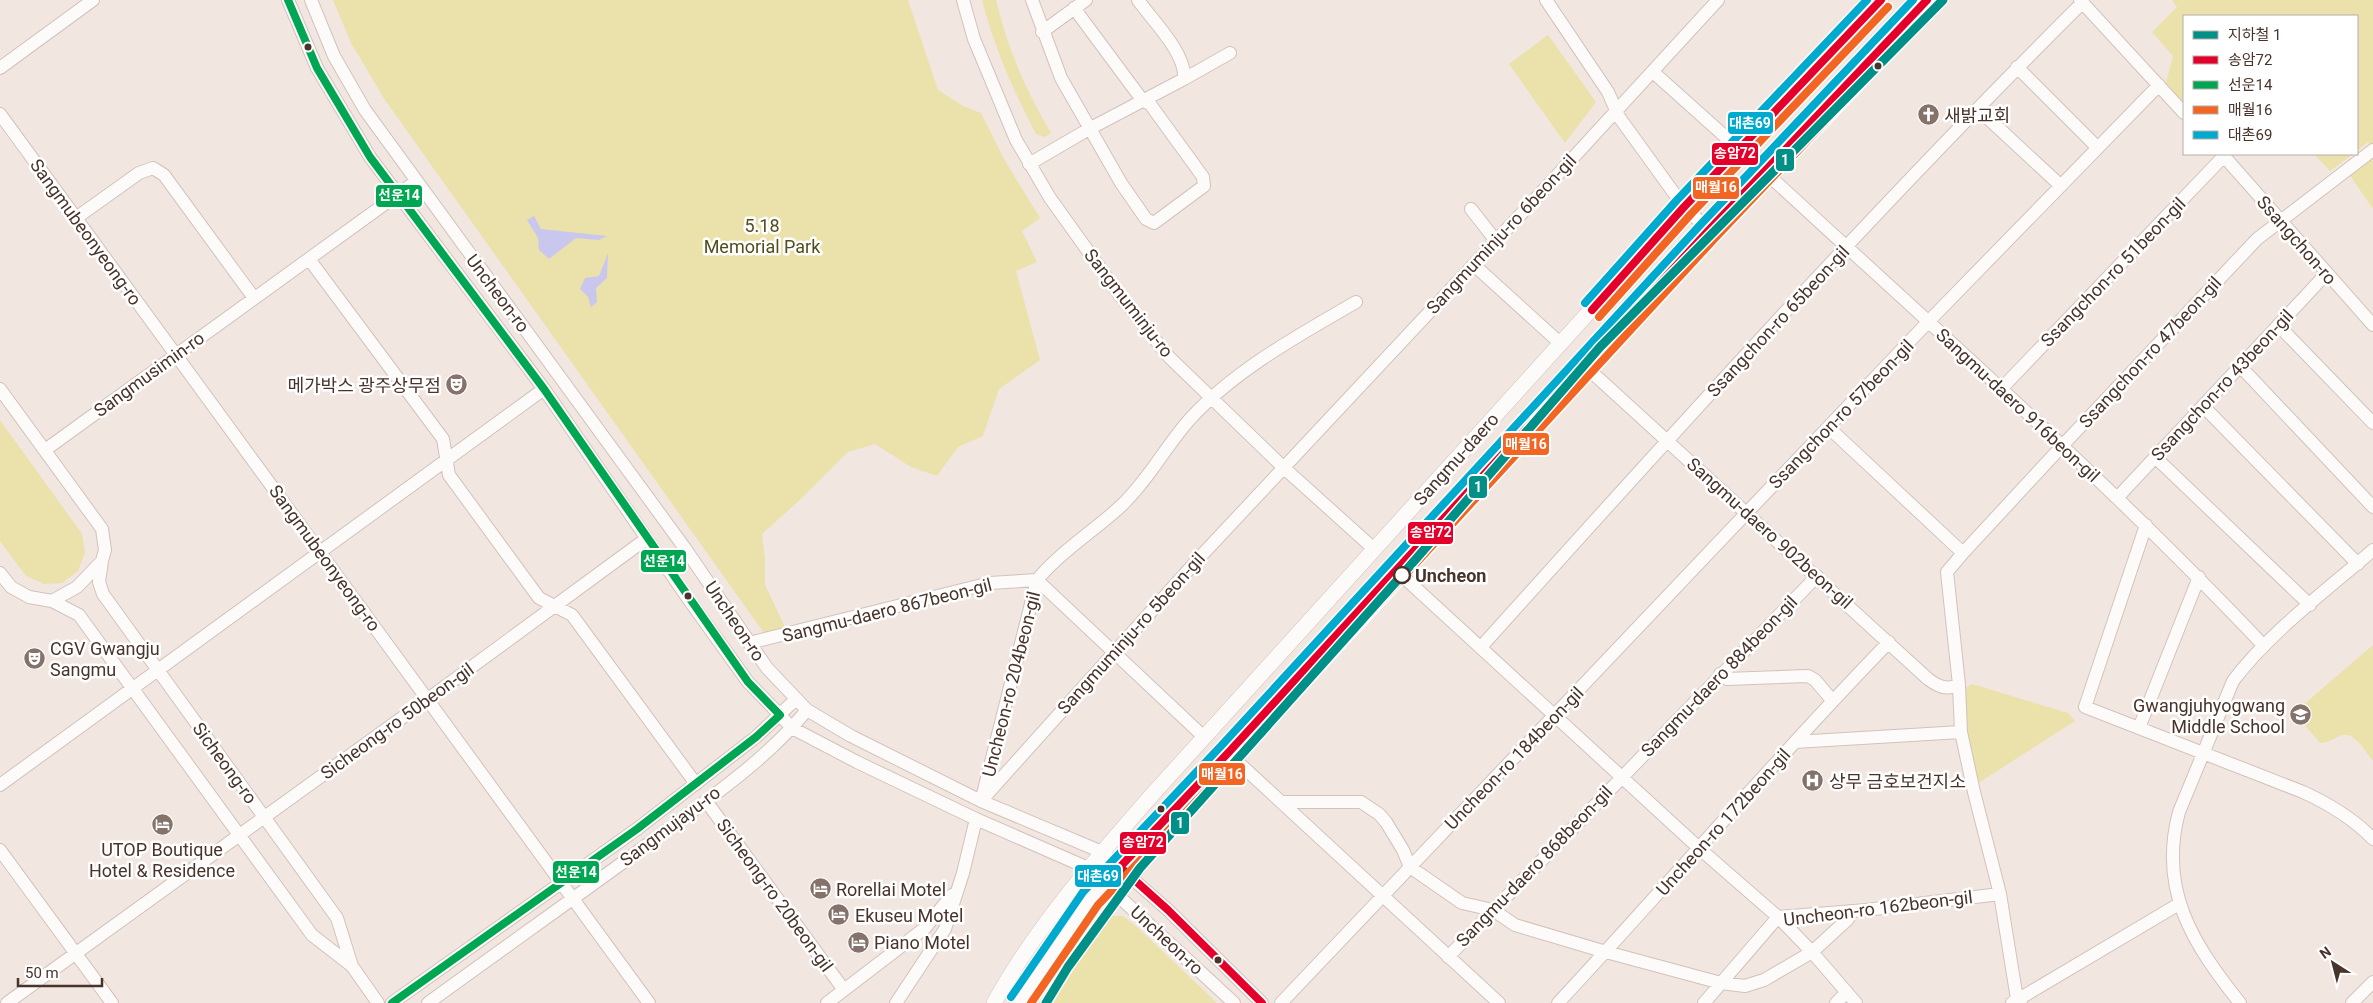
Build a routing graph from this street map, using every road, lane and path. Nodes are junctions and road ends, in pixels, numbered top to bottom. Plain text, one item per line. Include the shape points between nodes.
1 (93, 0) edge
2 (288, 0) edge
3 (311, 0) edge
4 (963, 0) edge
5 (1032, 0) edge
6 (1086, 0) edge
7 (1138, 0) edge
8 (1546, 0) edge
9 (1718, 0) edge
10 (1881, 0) edge
11 (1927, 0) edge
12 (2082, 1) edge
13 (1074, 8) junction
14 (1042, 32) junction
15 (1230, 53) dead end
16 (2017, 67) junction
17 (0, 68) edge
18 (1653, 72) junction
19 (1184, 79) junction
20 (2159, 85) junction
21 (1143, 101) junction
22 (1978, 108) junction
23 (1617, 110) junction
24 (2183, 112) edge
25 (0, 114) edge
26 (1089, 129) junction
27 (2098, 148) junction
28 (1739, 149) junction
29 (2373, 150) edge
30 (2223, 155) edge
31 (1029, 164) junction
32 (1764, 171) junction
33 (415, 182) junction
34 (2061, 186) junction
35 (398, 194) junction
36 (1684, 207) junction
37 (1471, 209) dead end
38 (76, 218) junction
39 (2280, 220) junction
40 (1709, 230) junction
41 (1496, 241) junction
42 (1847, 248) junction
43 (310, 259) junction
44 (1474, 265) junction
45 (2327, 273) junction
46 (254, 298) junction
47 (1356, 302) dead end
48 (1928, 322) junction
49 (2373, 325) edge
50 (2278, 326) junction
51 (1561, 344) junction
52 (176, 355) junction
53 (1585, 366) junction
54 (2240, 366) junction
55 (0, 389) edge
56 (544, 389) junction
57 (2002, 389) junction
58 (1211, 398) junction
59 (2203, 406) junction
60 (2373, 423) edge
61 (1828, 427) junction
62 (1667, 440) junction
63 (2062, 446) junction
64 (45, 450) junction
65 (2155, 457) junction
66 (447, 459) junction
67 (1283, 467) junction
68 (2118, 497) junction
69 (2373, 507) edge
70 (1747, 512) junction
71 (2146, 525) junction
72 (646, 539) junction
73 (1374, 550) junction
74 (2373, 550) edge
75 (320, 552) junction
76 (1963, 553) junction
77 (102, 561) junction
78 (2358, 564) junction
79 (1396, 570) junction
80 (0, 573) edge
81 (1817, 576) junction
82 (2199, 577) junction
83 (1037, 580) junction
84 (52, 601) junction
85 (2310, 605) junction
86 (554, 606) junction
87 (1888, 642) junction
88 (749, 644) junction
89 (2264, 646) junction
90 (1481, 647) junction
91 (1113, 653) junction
92 (158, 670) junction
93 (1720, 674) junction
94 (1959, 685) junction
95 (132, 688) junction
96 (428, 699) junction
97 (795, 700) junction
98 (1832, 700) junction
99 (807, 710) junction
100 (780, 715) junction
101 (1554, 715) junction
102 (792, 728) junction
103 (2139, 728) junction
104 (1961, 732) junction
105 (1204, 737) junction
106 (1795, 742) junction
107 (2203, 752) junction
108 (1228, 753) junction
109 (1621, 776) junction
110 (696, 784) junction
111 (0, 785) edge
112 (706, 801) junction
113 (981, 801) junction
114 (1280, 802) junction
115 (264, 817) junction
116 (976, 819) junction
117 (240, 834) junction
118 (2373, 839) edge
119 (1700, 849) junction
120 (0, 850) edge
121 (1102, 852) junction
122 (1120, 867) junction
123 (1410, 867) junction
124 (1088, 868) junction
125 (1106, 882) junction
126 (561, 883) junction
127 (957, 890) junction
128 (2000, 894) junction
129 (1382, 896) junction
130 (572, 899) junction
131 (2179, 904) junction
132 (1494, 910) junction
133 (1850, 911) junction
134 (1778, 917) junction
135 (1606, 952) junction
136 (1812, 952) junction
137 (75, 954) junction
138 (1448, 957) junction
139 (352, 966) junction
140 (2373, 982) edge
141 (1722, 983) junction
142 (844, 990) junction
143 (1847, 992) junction
144 (1708, 1001) edge
145 (2017, 1002) edge
146 (7, 1003) edge
147 (112, 1003) edge
148 (378, 1003) edge
149 (392, 1003) edge
150 (428, 1003) edge
151 (649, 1003) edge
152 (827, 1003) edge
153 (896, 1003) edge
154 (994, 1003) edge
155 (1019, 1003) edge
156 (1234, 1003) edge
157 (1262, 1003) edge
158 (1281, 1003) edge
159 (1499, 1003) edge
160 (1558, 1003) edge
161 (1836, 1003) edge
162 (1856, 1003) edge
163 (2240, 1003) edge
164 (2352, 1003) edge

1 - 17 street
2 - 35 street, Uncheon-ro via 325,83 370,157
3 - 33 street, Uncheon-ro via 334,56 352,89
4 - 31 street, Sangmuminju-ro via 974,39
5 - 14 street
6 - 13 street
7 - 19 street via 1175,49 1185,70
8 - 23 street
9 - 18 street, Sangmuminju-ro 6beon-gil
10 - 28 main road, Sangmu-daero
11 - 32 main road, Sangmu-daero
12 - 16 street, Ssangchon-ro 65beon-gil
12 - 20 street
13 - 14 street
13 - 21 street
14 - 26 street via 1060,78
15 - 19 street
16 - 22 street, Ssangchon-ro 65beon-gil
16 - 27 street
18 - 23 street, Sangmuminju-ro 6beon-gil
18 - 28 street
19 - 21 street
20 - 24 street
20 - 27 street, Ssangchon-ro 57beon-gil
21 - 26 street
21 - 26 street via 1150,104 1203,177 1204,186 1154,223 1146,219 1121,183
22 - 34 street
22 - 42 street, Ssangchon-ro 65beon-gil
23 - 36 street
23 - 41 street, Sangmuminju-ro 6beon-gil
25 - 38 street, Sangmubeonyeong-ro
26 - 31 street
27 - 34 street, Ssangchon-ro 57beon-gil
28 - 36 main road, Sangmu-daero
29 - 39 street, Ssangchon-ro 47beon-gil
30 - 39 street, Ssangchon-ro
30 - 57 street, Ssangchon-ro 51beon-gil
31 - 58 street, Sangmuminju-ro via 1050,198 1138,318 1169,357
32 - 40 main road, Sangmu-daero
32 - 42 street, Sangmu-daero 916beon-gil
33 - 35 street, Sangmusimin-ro
33 - 88 street, Uncheon-ro via 600,431 720,598
34 - 48 street, Ssangchon-ro 57beon-gil
35 - 43 street, Sangmusimin-ro
35 - 56 street, Uncheon-ro
36 - 40 street
36 - 51 main road, Sangmu-daero
37 - 41 street
38 - 46 street via 139,173 153,168 164,176
38 - 52 street, Sangmubeonyeong-ro
39 - 45 street, Ssangchon-ro
39 - 63 street, Ssangchon-ro 47beon-gil via 2257,239
40 - 53 main road, Sangmu-daero
41 - 44 street, Sangmuminju-ro 6beon-gil
42 - 48 street, Sangmu-daero 916beon-gil
42 - 62 street, Ssangchon-ro 65beon-gil
43 - 46 street, Sangmusimin-ro
43 - 66 street via 442,440
44 - 51 street
44 - 67 street, Sangmuminju-ro 6beon-gil
45 - 49 street, Ssangchon-ro
45 - 50 street, Ssangchon-ro 43beon-gil
46 - 52 street, Sangmusimin-ro
47 - 58 street, Uncheon-ro 204beon-gil via 1273,352
48 - 57 street, Sangmu-daero 916beon-gil
48 - 61 street, Ssangchon-ro 57beon-gil
50 - 54 street, Ssangchon-ro 43beon-gil
50 - 60 street
51 - 73 main road, Sangmu-daero
52 - 64 street, Sangmusimin-ro
52 - 75 street, Sangmubeonyeong-ro
53 - 62 street, Sangmu-daero 902beon-gil
53 - 79 main road, Sangmu-daero
54 - 59 street, Ssangchon-ro 43beon-gil
54 - 69 street
55 - 64 street, Sicheong-ro
56 - 66 street
56 - 72 street, Uncheon-ro
57 - 63 street, Sangmu-daero 916beon-gil
58 - 67 street, Sangmuminju-ro
58 - 83 street, Uncheon-ro 204beon-gil via 1189,420 1147,479
59 - 65 street, Ssangchon-ro 43beon-gil
59 - 78 street
61 - 70 street, Ssangchon-ro 57beon-gil
61 - 76 street
62 - 70 street, Sangmu-daero 902beon-gil
62 - 90 street, Ssangchon-ro 65beon-gil
63 - 68 street, Sangmu-daero 916beon-gil
63 - 76 street, Ssangchon-ro 47beon-gil
64 - 77 street, Sicheong-ro via 102,529 105,550
65 - 68 street, Ssangchon-ro 43beon-gil
65 - 85 street
66 - 75 street
66 - 86 street via 450,475 539,598
67 - 73 street, Sangmuminju-ro
67 - 91 street, Sangmuminju-ro 5beon-gil
68 - 71 street, Sangmu-daero 916beon-gil
70 - 81 street, Sangmu-daero 902beon-gil
70 - 101 street, Uncheon-ro 184beon-gil
71 - 82 street, Sangmu-daero 916beon-gil
71 - 103 street via 2085,707
72 - 86 street, Sicheong-ro 50beon-gil
72 - 100 street, Uncheon-ro via 748,682
73 - 105 main road, Sangmu-daero
74 - 78 street
75 - 92 street
75 - 96 street, Sangmubeonyeong-ro
76 - 94 street, Ssangchon-ro 47beon-gil via 1947,572
77 - 84 street via 77,587
77 - 92 street, Sicheong-ro via 99,582 103,594
78 - 85 street
79 - 90 street
79 - 108 main road, Sangmu-daero
80 - 84 street, Sicheong-ro via 11,587 29,597
81 - 87 street, Sangmu-daero 902beon-gil
81 - 93 street, Sangmu-daero 884beon-gil
82 - 89 street, Sangmu-daero 916beon-gil
82 - 103 street
83 - 88 street, Sangmu-daero 867beon-gil via 990,583
83 - 91 street
83 - 113 street, Uncheon-ro 204beon-gil
84 - 95 street, Sicheong-ro via 79,615
85 - 89 street
86 - 96 street, Sicheong-ro 50beon-gil
86 - 110 street, Sangmujayu-ro via 572,615
87 - 94 street, Sangmu-daero 902beon-gil via 1936,686 1948,689
87 - 98 street, Uncheon-ro 172beon-gil
88 - 97 street, Uncheon-ro
89 - 107 street via 2233,681
90 - 101 street
91 - 105 street
91 - 113 street, Sangmuminju-ro 5beon-gil
92 - 95 street
92 - 115 street, Sicheong-ro
93 - 98 street via 1726,679 1808,676
93 - 109 street, Sangmu-daero 884beon-gil
94 - 104 street, Ssangchon-ro 47beon-gil
95 - 111 street
95 - 117 street, Sicheong-ro
96 - 115 street, Sicheong-ro 50beon-gil
96 - 126 street, Sangmubeonyeong-ro
97 - 99 street, Uncheon-ro
97 - 100 street, Sangmujayu-ro
98 - 106 street, Uncheon-ro 172beon-gil
99 - 102 street, Sangmujayu-ro
99 - 113 street, Uncheon-ro via 851,736
100 - 102 street, Uncheon-ro
100 - 110 street, Sangmujayu-ro via 756,738
101 - 109 street
101 - 123 street, Uncheon-ro 184beon-gil
102 - 112 street, Sangmujayu-ro
102 - 116 street, Uncheon-ro
103 - 107 street
104 - 106 street
104 - 128 street, Ssangchon-ro 47beon-gil
105 - 121 main road, Sangmu-daero
106 - 119 street, Uncheon-ro 172beon-gil
107 - 118 street via 2331,806 2358,824
107 - 131 street via 2175,825 2173,874
108 - 114 street, Sangmu-daero 868beon-gil
108 - 122 main road, Sangmu-daero
109 - 119 street
109 - 132 street, Sangmu-daero 868beon-gil
110 - 126 street, Sangmujayu-ro
112 - 130 street, Sangmujayu-ro
112 - 142 street, Sicheong-ro 20beon-gil
113 - 121 street, Uncheon-ro
114 - 123 street via 1361,802 1380,814
114 - 129 street, Sangmu-daero 868beon-gil
115 - 117 street, Sicheong-ro 50beon-gil
115 - 139 street, Sicheong-ro via 337,918
116 - 124 street, Uncheon-ro
116 - 127 street
117 - 137 street, Sicheong-ro 50beon-gil
117 - 139 street, Sicheong-ro via 312,935
119 - 134 street
119 - 135 street, Uncheon-ro 172beon-gil
120 - 137 street
121 - 122 street, Uncheon-ro
121 - 124 main road, Sangmu-daero
122 - 125 main road, Sangmu-daero
122 - 157 street, Uncheon-ro
123 - 129 street, Uncheon-ro 184beon-gil
123 - 132 street via 1462,903
124 - 125 street, Uncheon-ro
124 - 154 main road, Sangmu-daero via 1021,959
125 - 155 main road, Sangmu-daero via 1075,919
125 - 156 street, Uncheon-ro
126 - 130 street, Sangmubeonyeong-ro
126 - 149 street, Sangmujayu-ro
127 - 142 street, Sicheong-ro 20beon-gil via 925,928
127 - 153 street via 945,929
128 - 133 street, Uncheon-ro 162beon-gil
128 - 145 street, Ssangchon-ro 47beon-gil
129 - 138 street, Sangmu-daero 868beon-gil
129 - 158 street, Uncheon-ro 184beon-gil
130 - 150 street, Sangmujayu-ro
130 - 151 street, Sangmubeonyeong-ro
131 - 145 street
131 - 163 street via 2204,955
132 - 135 street via 1515,925
132 - 138 street, Sangmu-daero 868beon-gil
133 - 134 street, Uncheon-ro 162beon-gil
133 - 136 street via 1848,919
134 - 136 street
134 - 141 street, Uncheon-ro 162beon-gil
135 - 141 street
135 - 160 street, Uncheon-ro 172beon-gil
136 - 141 street via 1757,982 1744,986
136 - 143 street
137 - 146 street, Sicheong-ro 50beon-gil
137 - 147 street
138 - 159 street, Sangmu-daero 868beon-gil
139 - 148 street, Sicheong-ro
140 - 164 street
141 - 144 street, Uncheon-ro 162beon-gil
142 - 152 street, Sicheong-ro 20beon-gil
143 - 161 street
143 - 162 street

